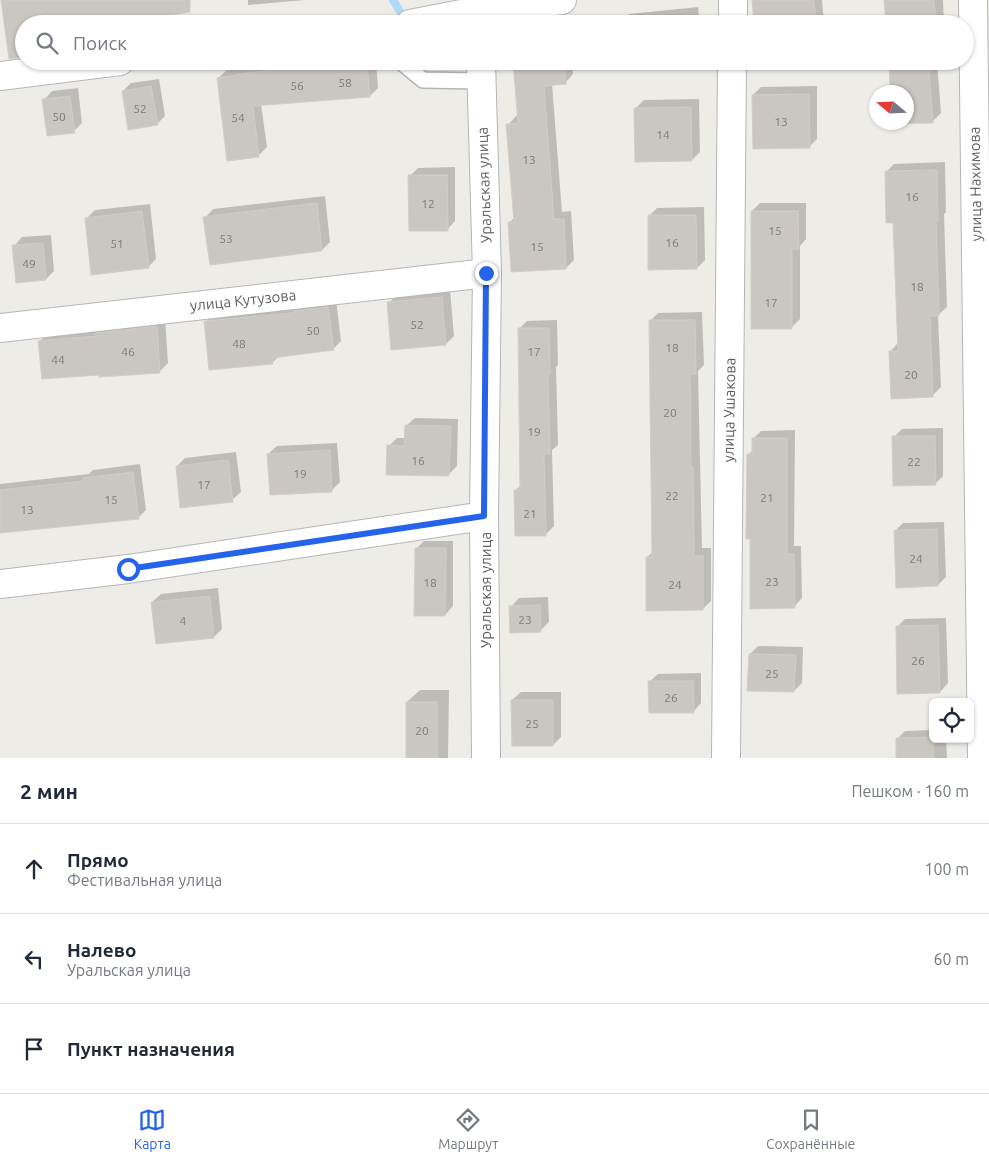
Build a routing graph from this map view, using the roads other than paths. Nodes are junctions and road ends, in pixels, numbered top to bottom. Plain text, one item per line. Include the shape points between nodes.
1 (562, 0) edge
2 (733, 0) edge
3 (973, 0) edge
4 (482, 11) edge
5 (460, 15) edge
6 (733, 15) edge
7 (973, 15) edge
8 (48, 70) edge
9 (411, 70) edge
10 (732, 70) edge
11 (974, 70) edge
12 (480, 71) edge
13 (0, 76) edge
14 (486, 273) junction
15 (0, 328) edge
16 (484, 516) junction
17 (0, 584) edge
18 (486, 758) edge
19 (726, 758) edge
20 (982, 758) edge

1 - 4 street
2 - 6 street
3 - 7 street, улица Нахимова
4 - 5 street
8 - 13 street
9 - 12 lane via 423,80
10 - 19 street, улица Ушакова
11 - 20 street, улица Нахимова
12 - 14 street, Уральская улица
14 - 15 street, улица Кутузова
14 - 16 street, Уральская улица
16 - 17 street via 128,569
16 - 18 street, Уральская улица

